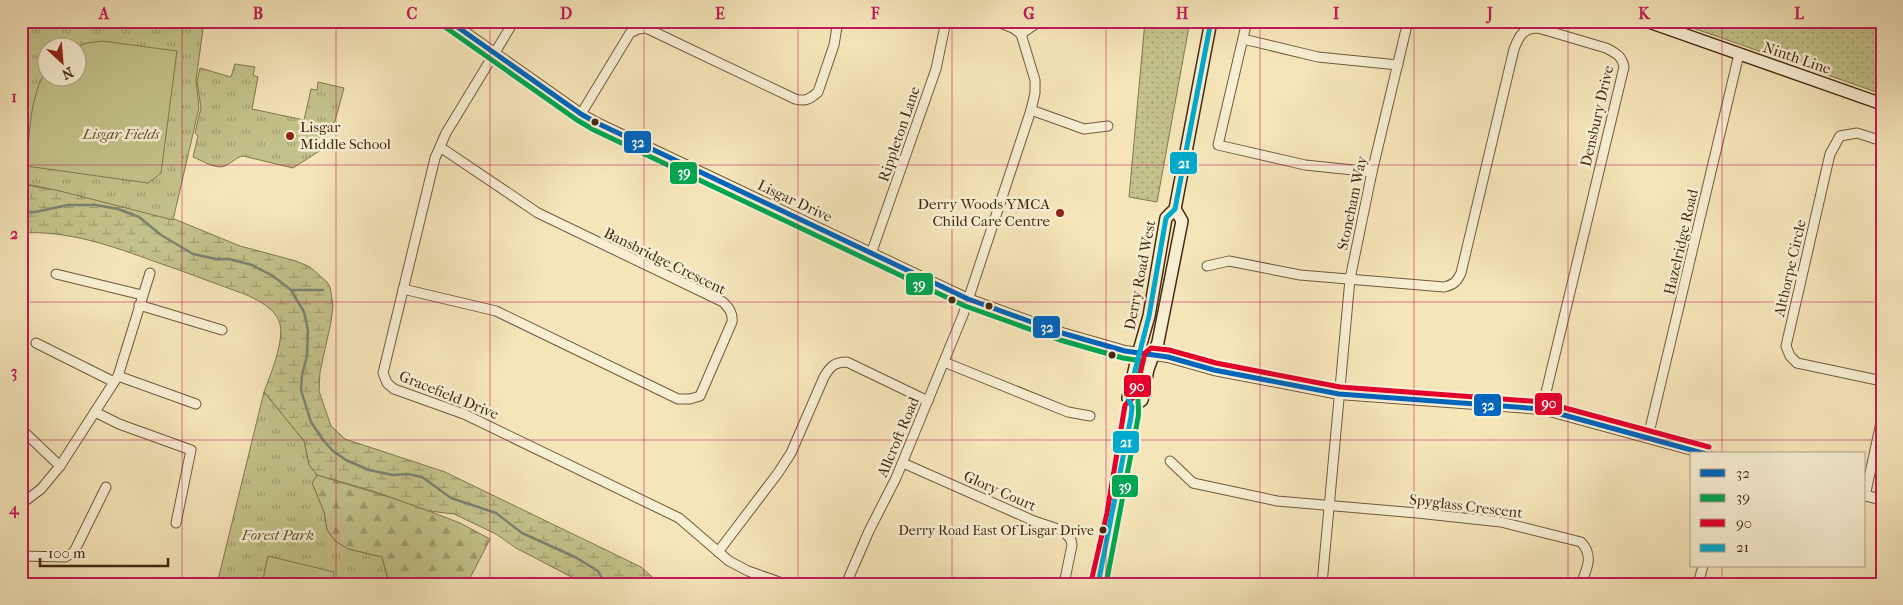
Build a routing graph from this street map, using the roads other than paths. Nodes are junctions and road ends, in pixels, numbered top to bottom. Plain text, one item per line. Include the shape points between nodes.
1 (449, 21) edge
2 (514, 21) edge
3 (838, 21) edge
4 (946, 21) edge
5 (995, 21) edge
6 (1040, 21) edge
7 (1211, 21) edge
8 (1247, 21) edge
9 (1408, 21) edge
10 (1646, 21) edge
11 (1021, 34) junction
12 (1243, 39) junction
13 (495, 53) junction
14 (1739, 54) junction
15 (1398, 65) junction
16 (1882, 104) edge
17 (1032, 110) junction
18 (581, 114) junction
19 (1108, 126) dead end
20 (1882, 142) edge
21 (440, 147) junction
22 (1372, 172) junction
23 (1175, 209) junction
24 (871, 254) junction
25 (1207, 266) dead end
26 (150, 273) dead end
27 (56, 274) dead end
28 (1350, 279) junction
29 (403, 289) junction
30 (142, 295) junction
31 (968, 300) junction
32 (139, 305) junction
33 (222, 330) dead end
34 (36, 344) dead end
35 (1138, 354) junction
36 (1152, 355) junction
37 (944, 362) junction
38 (116, 379) junction
39 (1882, 381) edge
40 (1339, 394) junction
41 (928, 401) junction
42 (196, 404) dead end
43 (1132, 407) junction
44 (1542, 409) junction
45 (95, 412) junction
46 (1090, 416) dead end
47 (1882, 418) edge
48 (21, 429) edge
49 (1648, 437) junction
50 (1700, 452) edge
51 (1170, 461) dead end
52 (902, 462) junction
53 (60, 466) junction
54 (106, 487) dead end
55 (1866, 491) edge
56 (1866, 496) edge
57 (1882, 500) edge
58 (21, 504) edge
59 (1330, 506) junction
60 (176, 523) dead end
61 (718, 552) junction
62 (21, 556) edge
63 (1702, 568) edge
64 (785, 584) edge
65 (846, 584) edge
66 (1064, 584) edge
67 (1098, 584) edge
68 (1322, 584) edge
69 (1581, 584) edge
70 (1698, 584) edge

1 - 13 street, Lisgar Drive
2 - 13 street, Gracefield Drive
3 - 18 street via 834,45 818,92 812,98 795,100 646,28 630,33
4 - 24 street, Rippleton Lane via 936,69
5 - 11 street
6 - 11 street
7 - 23 main road, Derry Road West
8 - 12 street
9 - 15 street, Stoneham Way
10 - 14 main road, Ninth Line
11 - 17 street, Allcroft Road via 1035,80
12 - 15 street via 1318,58
12 - 22 street via 1218,145 1305,165
13 - 18 street, Lisgar Drive
13 - 21 street, Gracefield Drive
14 - 16 main road, Ninth Line
14 - 49 street, Hazelridge Road
15 - 22 street, Stoneham Way
17 - 19 street via 1084,129
17 - 31 street, Allcroft Road
18 - 24 street, Lisgar Drive
20 - 39 street, Althorpe Circle via 1857,133 1840,136 1833,146 1786,346 1797,363
21 - 29 street, Gracefield Drive
21 - 29 street, Bansbridge Crescent via 538,213 723,302 729,308 732,322 700,396 678,399 496,311
22 - 28 street, Stoneham Way
23 - 35 main road, Derry Road West via 1166,218 1149,316
23 - 36 main road, Derry Road West via 1182,221 1158,342
24 - 31 street, Lisgar Drive
25 - 28 street via 1230,261
26 - 30 street
27 - 30 street
28 - 40 street, Stoneham Way
28 - 44 street, Densbury Drive via 1444,287 1458,281 1514,49 1522,32 1538,28 1616,53 1623,59 1624,67
29 - 61 street, Gracefield Drive via 383,373 389,386 464,414 680,518
30 - 32 street
31 - 35 street, Lisgar Drive
31 - 37 street, Allcroft Road
32 - 33 street
32 - 38 street
34 - 38 street
35 - 36 street, Lisgar Drive
35 - 43 main road, Derry Road West via 1128,398
36 - 40 street, Lisgar Drive
36 - 43 main road, Derry Road West via 1142,400
37 - 41 street, Allcroft Road
37 - 46 street via 1068,412
38 - 42 street
38 - 45 street
40 - 44 street, Lisgar Drive
40 - 59 street, Stoneham Way
41 - 52 street, Allcroft Road
41 - 61 street via 847,362 838,362 830,367 791,453
43 - 67 main road, Derry Road West via 1114,514
44 - 49 street, Lisgar Drive
45 - 53 street
45 - 60 street via 191,450
47 - 55 street
48 - 53 street
49 - 50 street, Lisgar Drive
51 - 59 street via 1193,483 1277,501
52 - 65 street, Allcroft Road
52 - 66 street, Glory Court via 1034,521 1064,531 1072,546
53 - 58 street via 40,489
54 - 62 street via 70,556
56 - 57 street
59 - 68 street, Stoneham Way
59 - 69 street, Spyglass Crescent via 1501,522 1581,542 1586,548 1589,563
61 - 64 street, Gracefield Drive via 748,571
63 - 70 street

